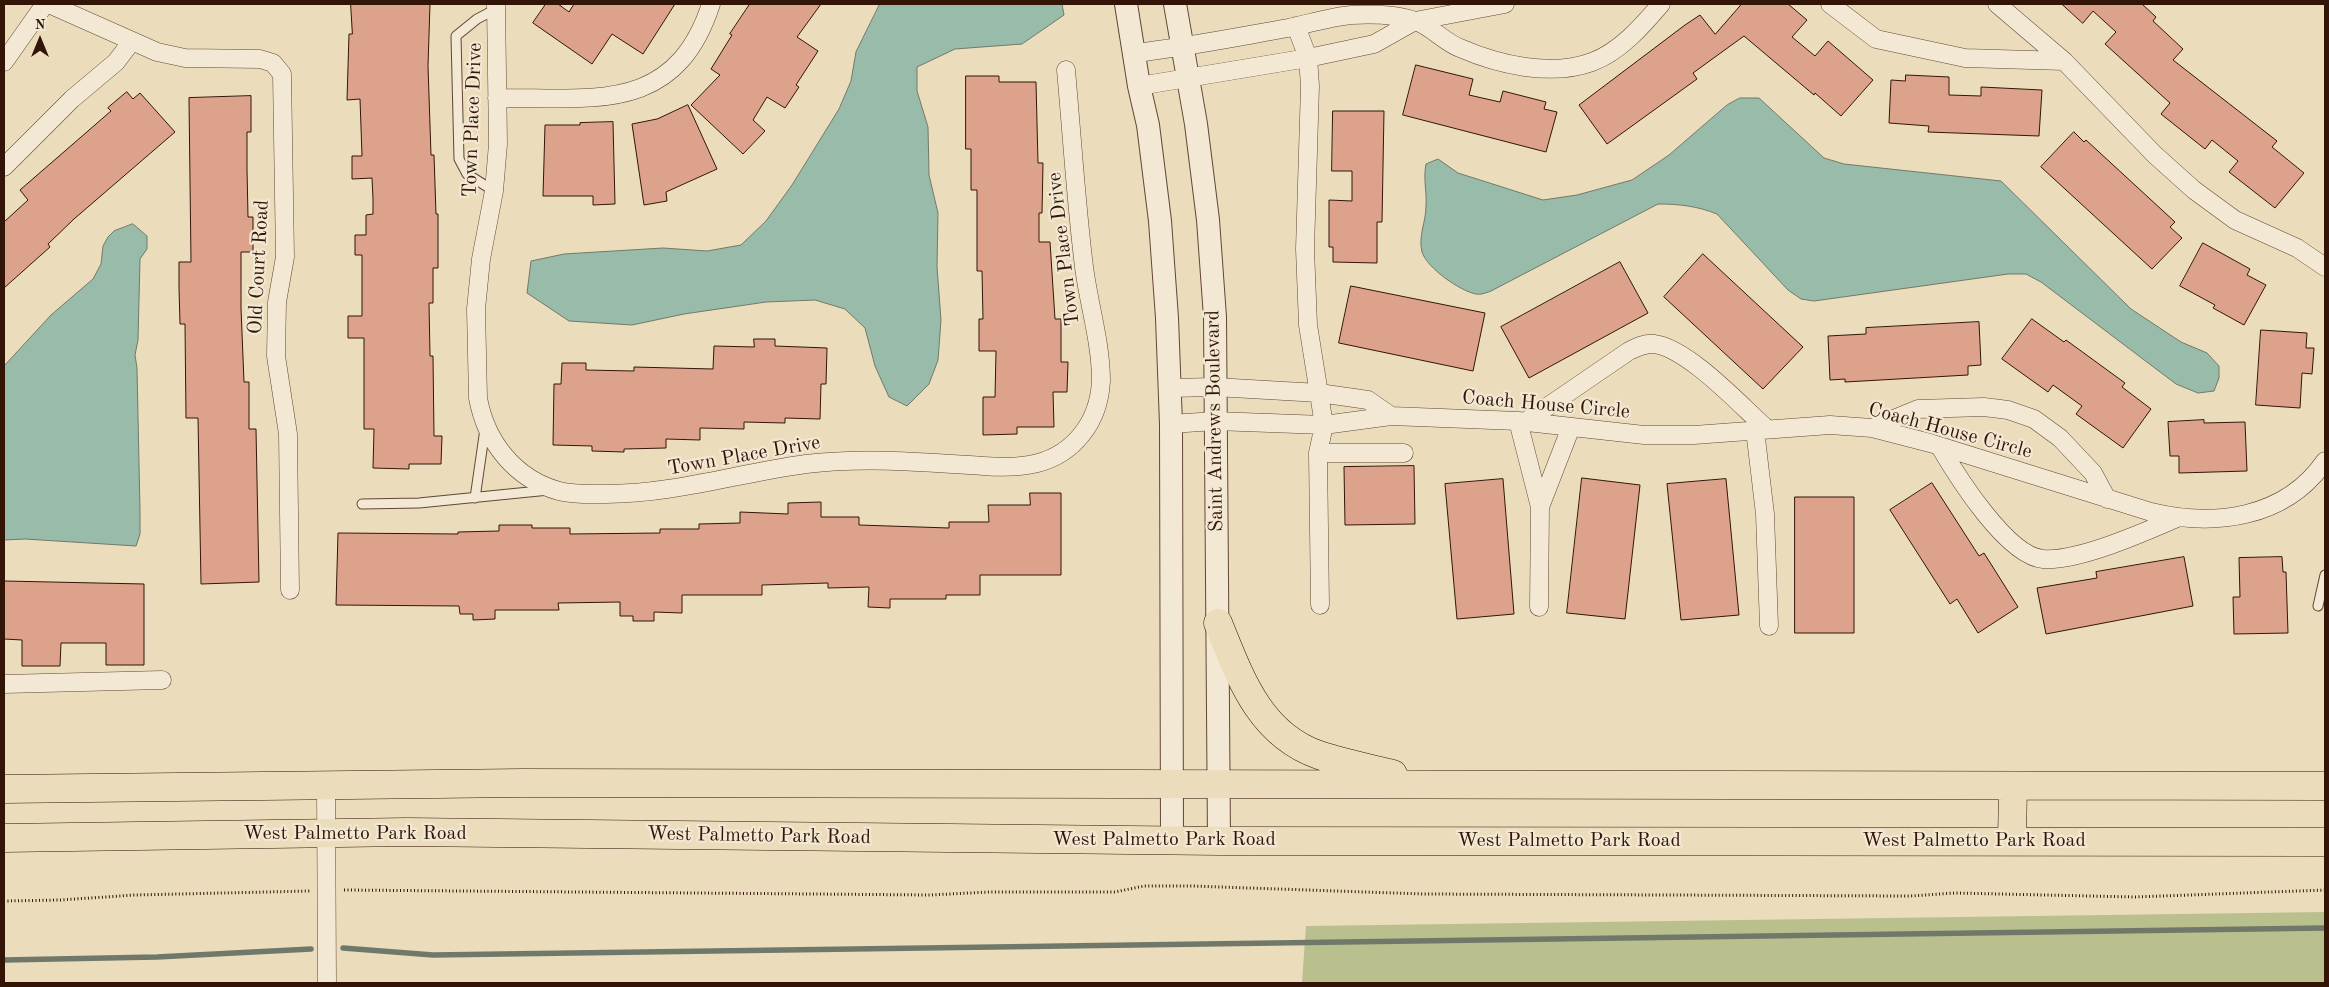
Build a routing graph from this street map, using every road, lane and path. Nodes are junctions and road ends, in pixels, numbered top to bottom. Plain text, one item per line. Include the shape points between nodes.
1 (45, 4) edge
2 (49, 4) edge
3 (711, 4) edge
4 (1126, 4) edge
5 (1174, 4) edge
6 (1505, 4) edge
7 (1661, 4) edge
8 (1830, 4) edge
9 (1997, 4) edge
10 (496, 6) edge
11 (1415, 21) junction
12 (1296, 26) junction
13 (132, 41) junction
14 (1183, 48) junction
15 (1135, 53) junction
16 (1308, 58) junction
17 (2064, 61) junction
18 (4, 62) edge
19 (1066, 70) dead end
20 (1188, 76) junction
21 (1139, 86) junction
22 (497, 98) junction
23 (4, 167) edge
24 (494, 191) junction
25 (2325, 266) edge
26 (1215, 387) junction
27 (1170, 388) junction
28 (1319, 393) junction
29 (1390, 416) junction
30 (1215, 421) junction
31 (1521, 422) junction
32 (1171, 424) junction
33 (1324, 425) junction
34 (485, 426) junction
35 (1571, 427) junction
36 (1872, 428) junction
37 (1761, 429) junction
38 (1940, 447) junction
39 (1318, 453) junction
40 (1404, 453) dead end
41 (2324, 466) edge
42 (556, 490) junction
43 (475, 498) junction
44 (2108, 499) junction
45 (362, 504) dead end
46 (1540, 507) junction
47 (2177, 518) junction
48 (2325, 575) edge
49 (290, 590) dead end
50 (1320, 605) dead end
51 (1539, 606) dead end
52 (2318, 606) dead end
53 (1218, 623) junction
54 (1769, 626) dead end
55 (162, 680) dead end
56 (4, 684) edge
57 (326, 784) junction
58 (1171, 784) junction
59 (1219, 784) junction
60 (1435, 785) junction
61 (2013, 786) junction
62 (2325, 786) edge
63 (4, 789) edge
64 (326, 832) junction
65 (4, 838) edge
66 (1172, 840) junction
67 (1219, 841) junction
68 (2012, 841) junction
69 (2325, 842) edge
70 (342, 890) dead end
71 (2325, 890) edge
72 (311, 891) dead end
73 (4, 901) edge
74 (327, 983) edge

1 - 18 street
2 - 13 street, Old Court Road
3 - 22 street via 700,34 685,57 665,76 640,90 613,96
4 - 15 street
5 - 14 street, Saint Andrews Boulevard
6 - 11 street
7 - 11 street via 1644,24 1600,58 1556,69 1520,66 1458,48
8 - 17 street via 1876,39 1965,58
9 - 17 street
10 - 22 street, Town Place Drive
10 - 24 lane via 456,36 459,159 467,174
11 - 12 street via 1351,15
11 - 16 street via 1374,44
12 - 14 street
12 - 16 street
13 - 23 street via 116,62 72,99
13 - 49 street, Old Court Road via 157,52 185,58 260,59 273,63 282,74 285,257 277,302 276,356 288,434
14 - 15 street
14 - 20 street, Saint Andrews Boulevard
15 - 21 street
16 - 20 street
16 - 28 street via 1305,249 1308,325
17 - 25 street via 2155,155 2194,190 2235,220 2297,248
19 - 42 street, Town Place Drive via 1084,268 1101,383 1095,412 1074,444 1049,460 1020,468 864,460 763,471 677,490 635,494 583,494
20 - 21 street
20 - 26 street, Saint Andrews Boulevard via 1208,220 1215,317
21 - 27 street via 1148,124 1160,222
22 - 24 street, Town Place Drive
24 - 34 street, Town Place Drive via 476,309 476,384
26 - 27 street
26 - 28 street
26 - 30 street, Saint Andrews Boulevard
27 - 32 street
28 - 29 street via 1368,400
28 - 33 street
29 - 31 street, Coach House Circle
29 - 33 street, Coach House Circle
30 - 32 street, Coach House Circle
30 - 33 street, Coach House Circle
30 - 53 street, Saint Andrews Boulevard
31 - 35 street, Coach House Circle
31 - 37 street via 1629,351 1655,344 1689,360
31 - 46 street
32 - 58 street
33 - 39 street
34 - 42 street, Town Place Drive via 499,450 521,473
34 - 43 lane
35 - 37 street, Coach House Circle via 1644,435 1694,435
35 - 46 street
36 - 37 street, Coach House Circle via 1830,425
36 - 38 street, Coach House Circle
36 - 44 street via 1918,410 1984,407 2008,410 2034,418 2060,438 2093,473
37 - 54 street
38 - 44 street, Coach House Circle
38 - 47 street via 1970,495 1998,528 2037,558 2087,552
39 - 40 street
39 - 50 street
41 - 47 street, Coach House Circle via 2286,497 2256,511 2223,519
42 - 43 lane
43 - 45 lane
44 - 47 street, Coach House Circle
46 - 51 street
48 - 52 lane
53 - 59 street, Saint Andrews Boulevard
53 - 60 main road via 1250,697 1282,734 1317,754
55 - 56 street
57 - 58 main road
57 - 63 main road
57 - 64 street
58 - 59 main road
58 - 66 street
59 - 60 main road
59 - 67 street, Saint Andrews Boulevard
60 - 61 main road
61 - 62 main road
61 - 68 main road
64 - 65 main road, West Palmetto Park Road
64 - 66 main road, West Palmetto Park Road
64 - 74 street
66 - 67 main road, West Palmetto Park Road
67 - 68 main road, West Palmetto Park Road
68 - 69 main road, West Palmetto Park Road
70 - 71 path via 930,895 1116,892 1144,886 1192,886 1423,894 1910,896 1955,893 2136,897
72 - 73 path

